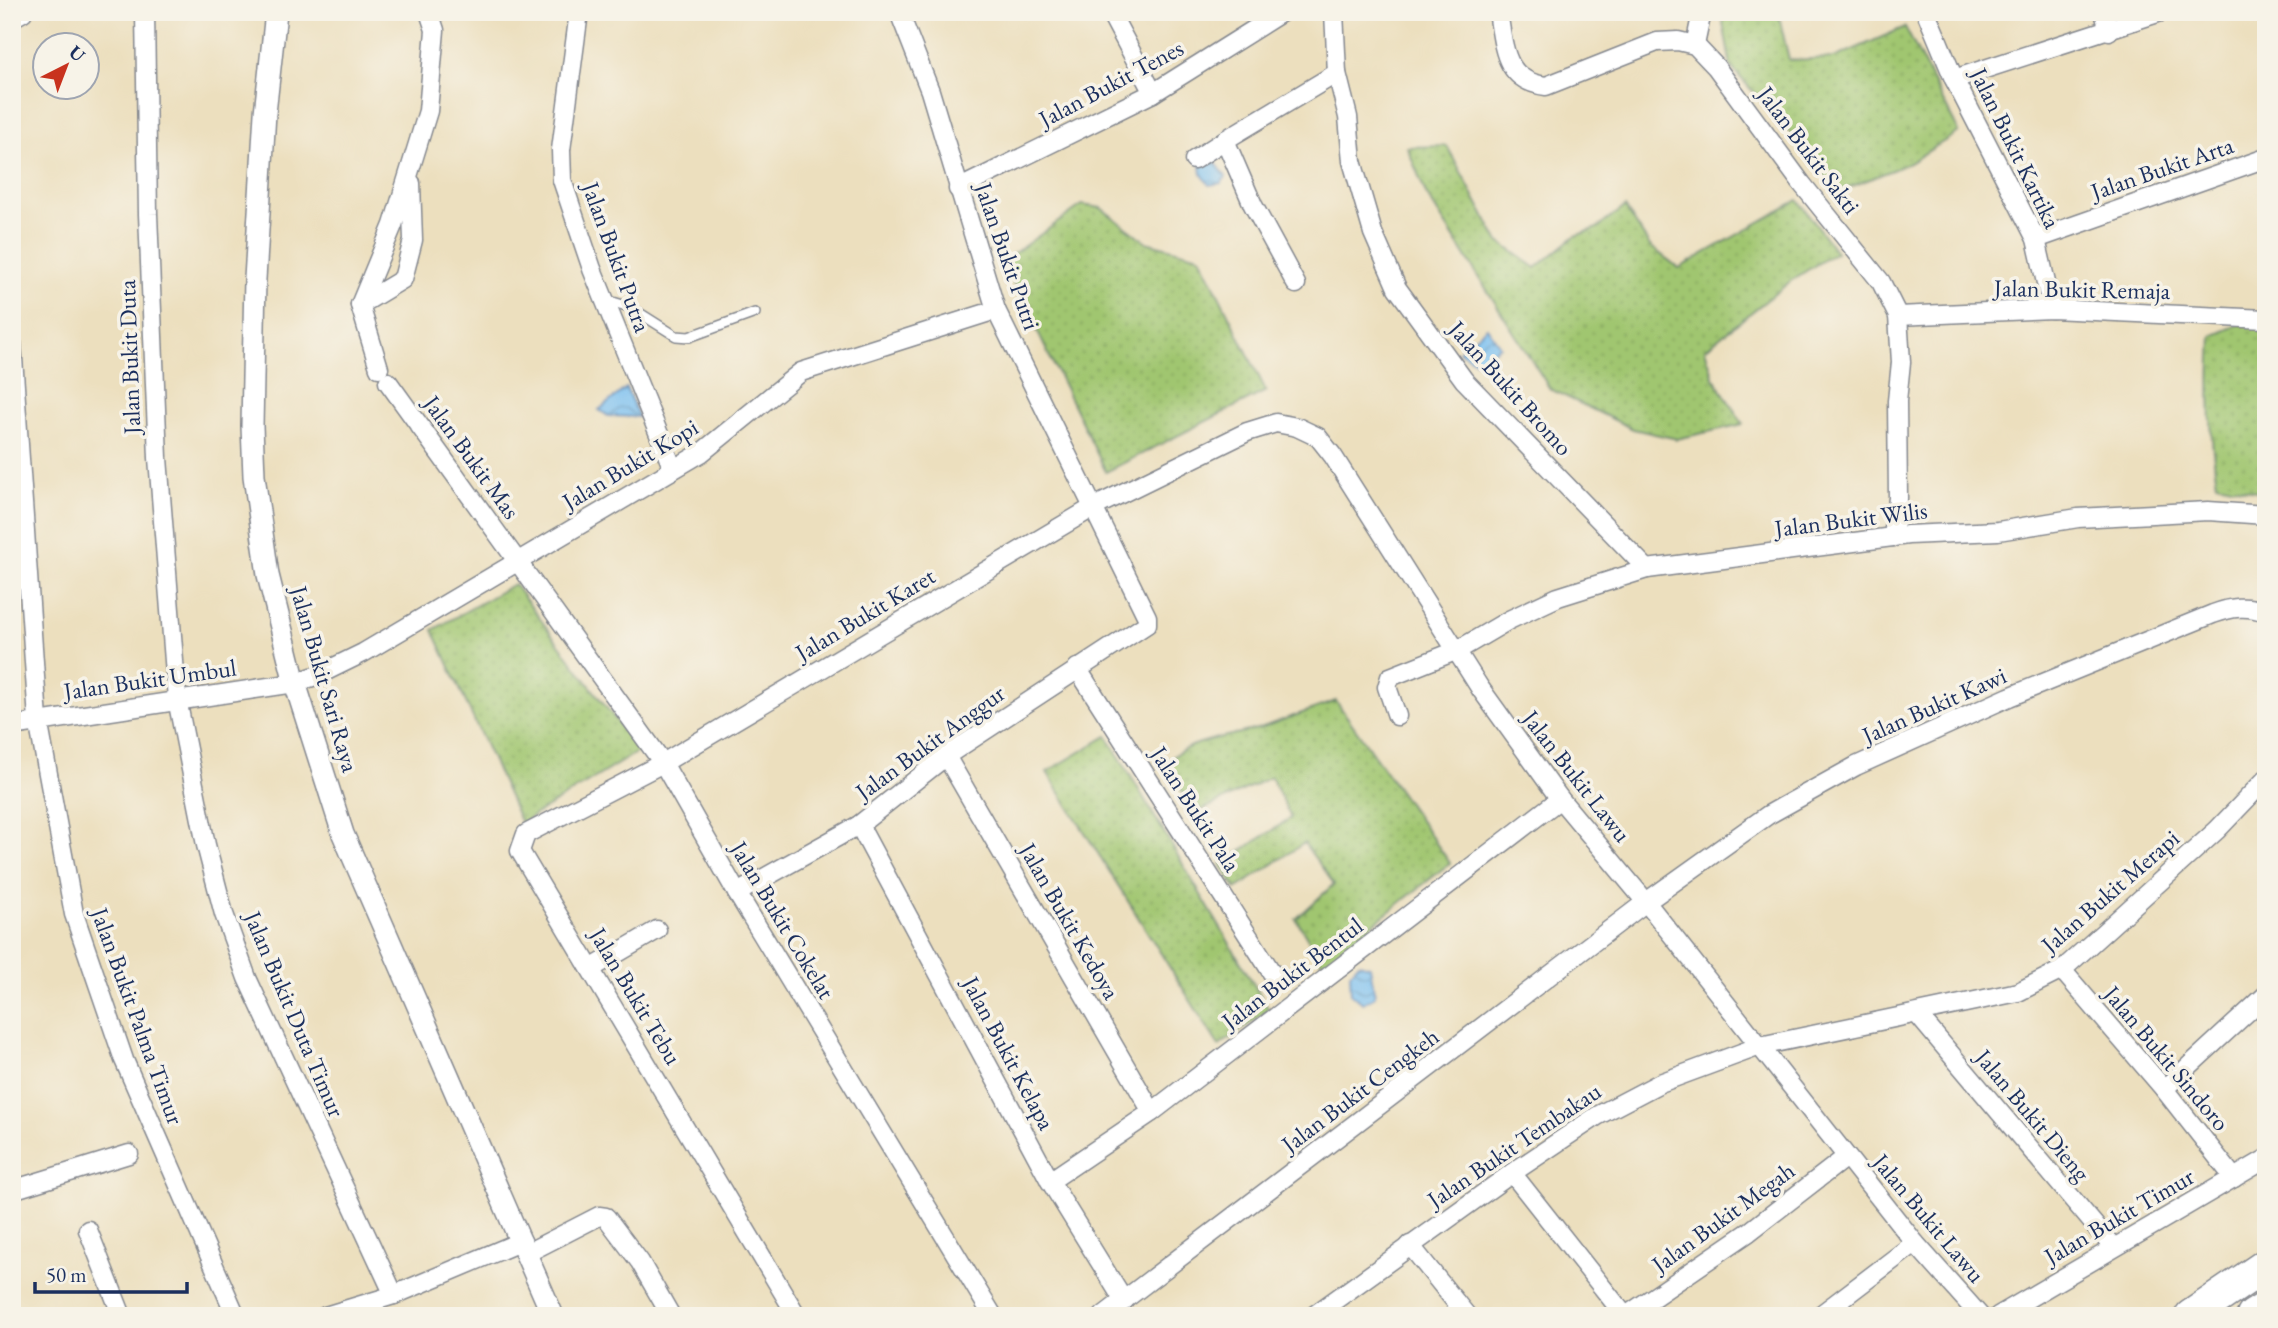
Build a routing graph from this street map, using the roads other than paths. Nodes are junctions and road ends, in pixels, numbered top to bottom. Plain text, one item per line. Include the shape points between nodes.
1 (23, 12) edge
2 (145, 12) edge
3 (276, 12) edge
4 (429, 12) edge
5 (579, 12) edge
6 (899, 12) edge
7 (1110, 12) edge
8 (1282, 12) edge
9 (1334, 12) edge
10 (1498, 12) edge
11 (1702, 12) edge
12 (1926, 12) edge
13 (2104, 12) edge
14 (2161, 12) edge
15 (12, 18) edge
16 (2109, 31) junction
17 (1695, 45) junction
18 (1337, 73) junction
19 (1954, 79) junction
20 (1153, 93) junction
21 (1225, 140) junction
22 (2266, 158) edge
23 (1194, 160) dead end
24 (410, 172) junction
25 (958, 189) junction
26 (2036, 239) junction
27 (1296, 284) dead end
28 (605, 300) junction
29 (360, 305) junction
30 (2052, 309) junction
31 (996, 310) junction
32 (755, 313) dead end
33 (1898, 316) junction
34 (2266, 319) edge
35 (12, 343) edge
36 (14, 394) edge
37 (673, 469) junction
38 (1092, 508) junction
39 (2266, 515) edge
40 (1893, 537) junction
41 (516, 560) junction
42 (1647, 569) junction
43 (2266, 612) edge
44 (1147, 624) joint
45 (1458, 650) junction
46 (1077, 668) junction
47 (295, 683) junction
48 (177, 699) junction
49 (1397, 716) dead end
50 (38, 720) junction
51 (12, 726) edge
52 (946, 755) junction
53 (663, 763) junction
54 (2266, 779) edge
55 (1560, 799) junction
56 (859, 825) junction
57 (737, 893) junction
58 (1646, 902) junction
59 (657, 930) dead end
60 (592, 968) junction
61 (2062, 970) junction
62 (1274, 976) dead end
63 (2266, 995) edge
64 (1917, 1014) junction
65 (1760, 1046) junction
66 (2164, 1089) junction
67 (1152, 1112) junction
68 (129, 1154) dead end
69 (1846, 1157) junction
70 (2266, 1158) edge
71 (1512, 1172) junction
72 (2234, 1178) junction
73 (1050, 1181) junction
74 (12, 1190) edge
75 (88, 1230) dead end
76 (1915, 1243) junction
77 (1410, 1245) junction
78 (525, 1247) junction
79 (2113, 1247) junction
80 (2266, 1265) edge
81 (394, 1295) junction
82 (1124, 1301) junction
83 (2266, 1308) edge
84 (122, 1316) edge
85 (236, 1316) edge
86 (326, 1316) edge
87 (553, 1316) edge
88 (671, 1316) edge
89 (797, 1316) edge
90 (993, 1316) edge
91 (1103, 1316) edge
92 (1313, 1316) edge
93 (1466, 1316) edge
94 (1625, 1316) edge
95 (1819, 1316) edge
96 (1980, 1316) edge
97 (1998, 1316) edge
98 (2191, 1316) edge
99 (2253, 1316) edge

1 - 15 street
2 - 48 street, Jalan Bukit Duta via 152,331
3 - 47 street, Jalan Bukit Sari Raya via 255,279 253,451 268,575
4 - 24 street via 435,30 428,111
5 - 28 street, Jalan Bukit Putra via 561,150 562,180
6 - 25 street, Jalan Bukit Putri via 930,91
7 - 20 street
8 - 20 street, Jalan Bukit Tenes
9 - 18 street, Jalan Bukit Bromo
10 - 17 street via 1511,67 1532,84 1546,86 1657,43
11 - 17 street
12 - 19 street, Jalan Bukit Kartika
13 - 16 street
14 - 16 street
16 - 19 street
17 - 33 street, Jalan Bukit Sakti via 1881,282
18 - 21 street
18 - 42 street, Jalan Bukit Bromo via 1352,161 1373,233 1397,288 1464,380
19 - 26 street, Jalan Bukit Kartika
20 - 25 street, Jalan Bukit Tenes
21 - 23 street
21 - 27 street via 1253,205
22 - 26 street, Jalan Bukit Arta
24 - 29 street
24 - 29 street via 413,240 403,279
25 - 31 street, Jalan Bukit Putri
26 - 30 street, Jalan Bukit Kartika
28 - 32 lane via 630,307 676,337 690,337
28 - 37 street, Jalan Bukit Putra
29 - 41 street, Jalan Bukit Mas via 383,375
30 - 33 street, Jalan Bukit Remaja
30 - 34 street, Jalan Bukit Remaja
31 - 37 street, Jalan Bukit Kopi via 801,372 722,438
31 - 38 street, Jalan Bukit Putri
33 - 40 street, Jalan Bukit Sakti via 1898,498
35 - 36 street, Jalan Bukit Palma Timur
36 - 50 street, Jalan Bukit Palma Timur
37 - 41 street, Jalan Bukit Kopi
38 - 44 street, Jalan Bukit Putri
38 - 45 street, Jalan Bukit Lawu via 1247,432 1276,423 1297,428 1318,437 1333,456
38 - 53 street, Jalan Bukit Karet
39 - 40 street, Jalan Bukit Wilis via 2144,513 1998,531
40 - 42 street, Jalan Bukit Wilis
41 - 47 street, Jalan Bukit Kopi via 363,653
41 - 53 street, Jalan Bukit Cokelat
42 - 45 street, Jalan Bukit Wilis via 1558,597
43 - 58 street, Jalan Bukit Kawi via 2252,607 2213,614 2009,697 1856,766 1768,814
44 - 46 street, Jalan Bukit Anggur
45 - 49 street, Jalan Bukit Wilis via 1390,677 1387,687
45 - 55 street, Jalan Bukit Lawu
46 - 52 street, Jalan Bukit Anggur
46 - 62 street, Jalan Bukit Pala
47 - 48 street, Jalan Bukit Umbul
47 - 78 street, Jalan Bukit Sari Raya via 343,834
48 - 50 street, Jalan Bukit Umbul
48 - 81 street, Jalan Bukit Duta Timur via 224,915 247,978
50 - 51 street, Jalan Bukit Umbul
50 - 85 street, Jalan Bukit Palma Timur via 74,914 124,1060
52 - 56 street, Jalan Bukit Anggur
52 - 67 street, Jalan Bukit Kedoya
53 - 57 street, Jalan Bukit Cokelat
53 - 60 street, Jalan Bukit Tebu via 526,834 521,843 520,851
54 - 61 street, Jalan Bukit Merapi via 2217,830
55 - 58 street, Jalan Bukit Lawu
55 - 67 street, Jalan Bukit Bentul
56 - 57 street, Jalan Bukit Anggur
56 - 73 street, Jalan Bukit Kelapa
57 - 90 street, Jalan Bukit Cokelat
58 - 65 street, Jalan Bukit Lawu
58 - 82 street, Jalan Bukit Cengkeh
59 - 60 street
60 - 89 street, Jalan Bukit Tebu
61 - 64 street, Jalan Bukit Merapi via 2018,992
61 - 66 street, Jalan Bukit Sindoro
63 - 66 street
64 - 65 street, Jalan Bukit Merapi
64 - 79 street, Jalan Bukit Dieng
65 - 69 street, Jalan Bukit Lawu
65 - 71 street, Jalan Bukit Tembakau via 1660,1083 1597,1116
66 - 72 street, Jalan Bukit Sindoro
67 - 73 street, Jalan Bukit Bentul
68 - 74 street
69 - 76 street, Jalan Bukit Lawu
69 - 94 street, Jalan Bukit Megah via 1749,1232
70 - 72 street, Jalan Bukit Timur
71 - 77 street, Jalan Bukit Tembakau
71 - 94 street, Jalan Bukit Megah
72 - 79 street, Jalan Bukit Timur
73 - 82 street, Jalan Bukit Kelapa
75 - 84 street
76 - 95 street
76 - 96 street, Jalan Bukit Lawu
77 - 92 street, Jalan Bukit Tembakau
77 - 93 street
78 - 81 street
78 - 87 street, Jalan Bukit Sari Raya
78 - 88 street via 598,1216 606,1217 640,1262
79 - 97 street, Jalan Bukit Timur
80 - 98 highway
81 - 86 street
82 - 91 street, Jalan Bukit Cengkeh
83 - 99 highway

